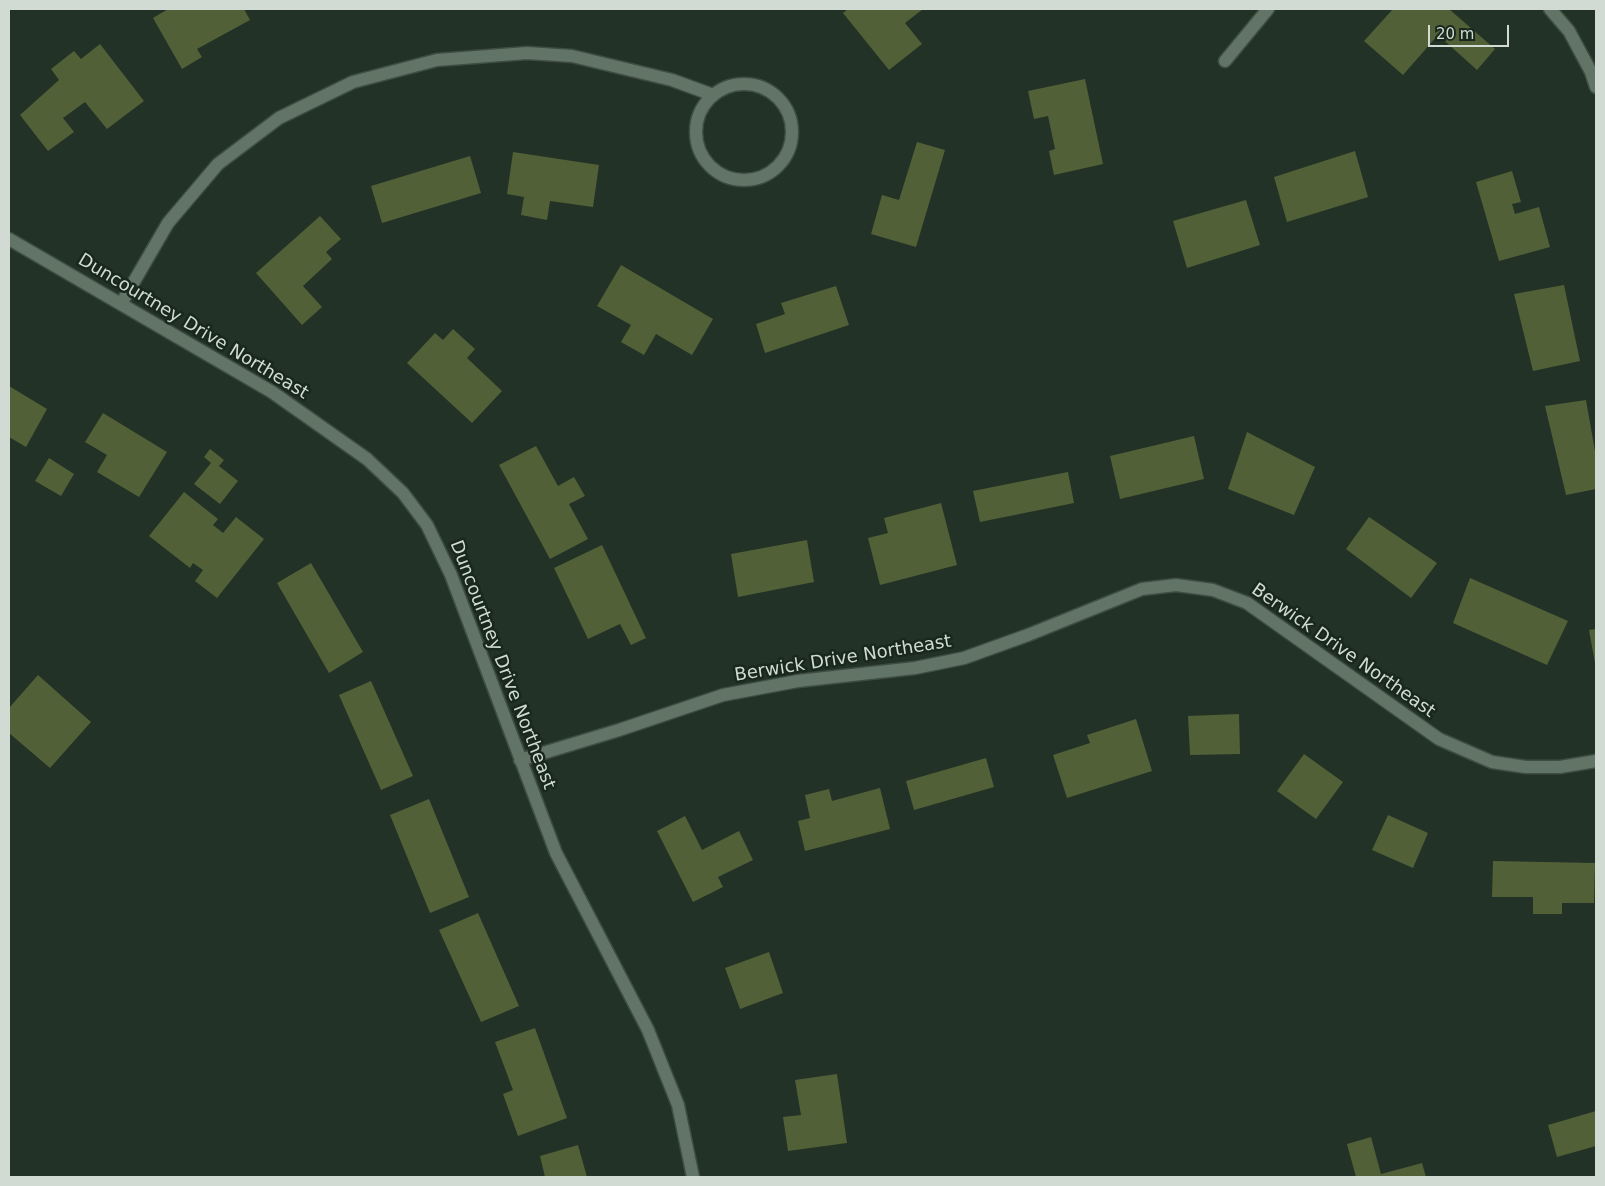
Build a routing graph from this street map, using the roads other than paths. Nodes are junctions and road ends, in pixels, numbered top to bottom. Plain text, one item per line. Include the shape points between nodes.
1 (1268, 9) edge
2 (1550, 9) edge
3 (1225, 61) dead end
4 (1596, 87) edge
5 (713, 95) junction
6 (9, 238) edge
7 (121, 304) junction
8 (520, 760) junction
9 (1596, 761) edge
10 (693, 1177) edge

1 - 3 street
2 - 4 street via 1568,31
5 - 5 street via 702,107 696,122 695,138 700,154 723,176 755,179 770,173 782,162 789,148 792,132 784,105 761,87 744,84 728,87
5 - 7 street via 672,80 572,56 527,53 438,60 353,82 279,118 218,164 168,223
6 - 7 street, Duncourtney Drive Northeast
7 - 8 street, Duncourtney Drive Northeast via 272,392 367,459 403,493 427,525 451,575
8 - 9 street, Berwick Drive Northeast via 723,695 798,681 916,668 964,658 1142,588 1176,585 1213,590 1247,603 1440,739 1492,762 1560,767
8 - 10 street, Duncourtney Drive Northeast via 556,853 648,1030 678,1105

